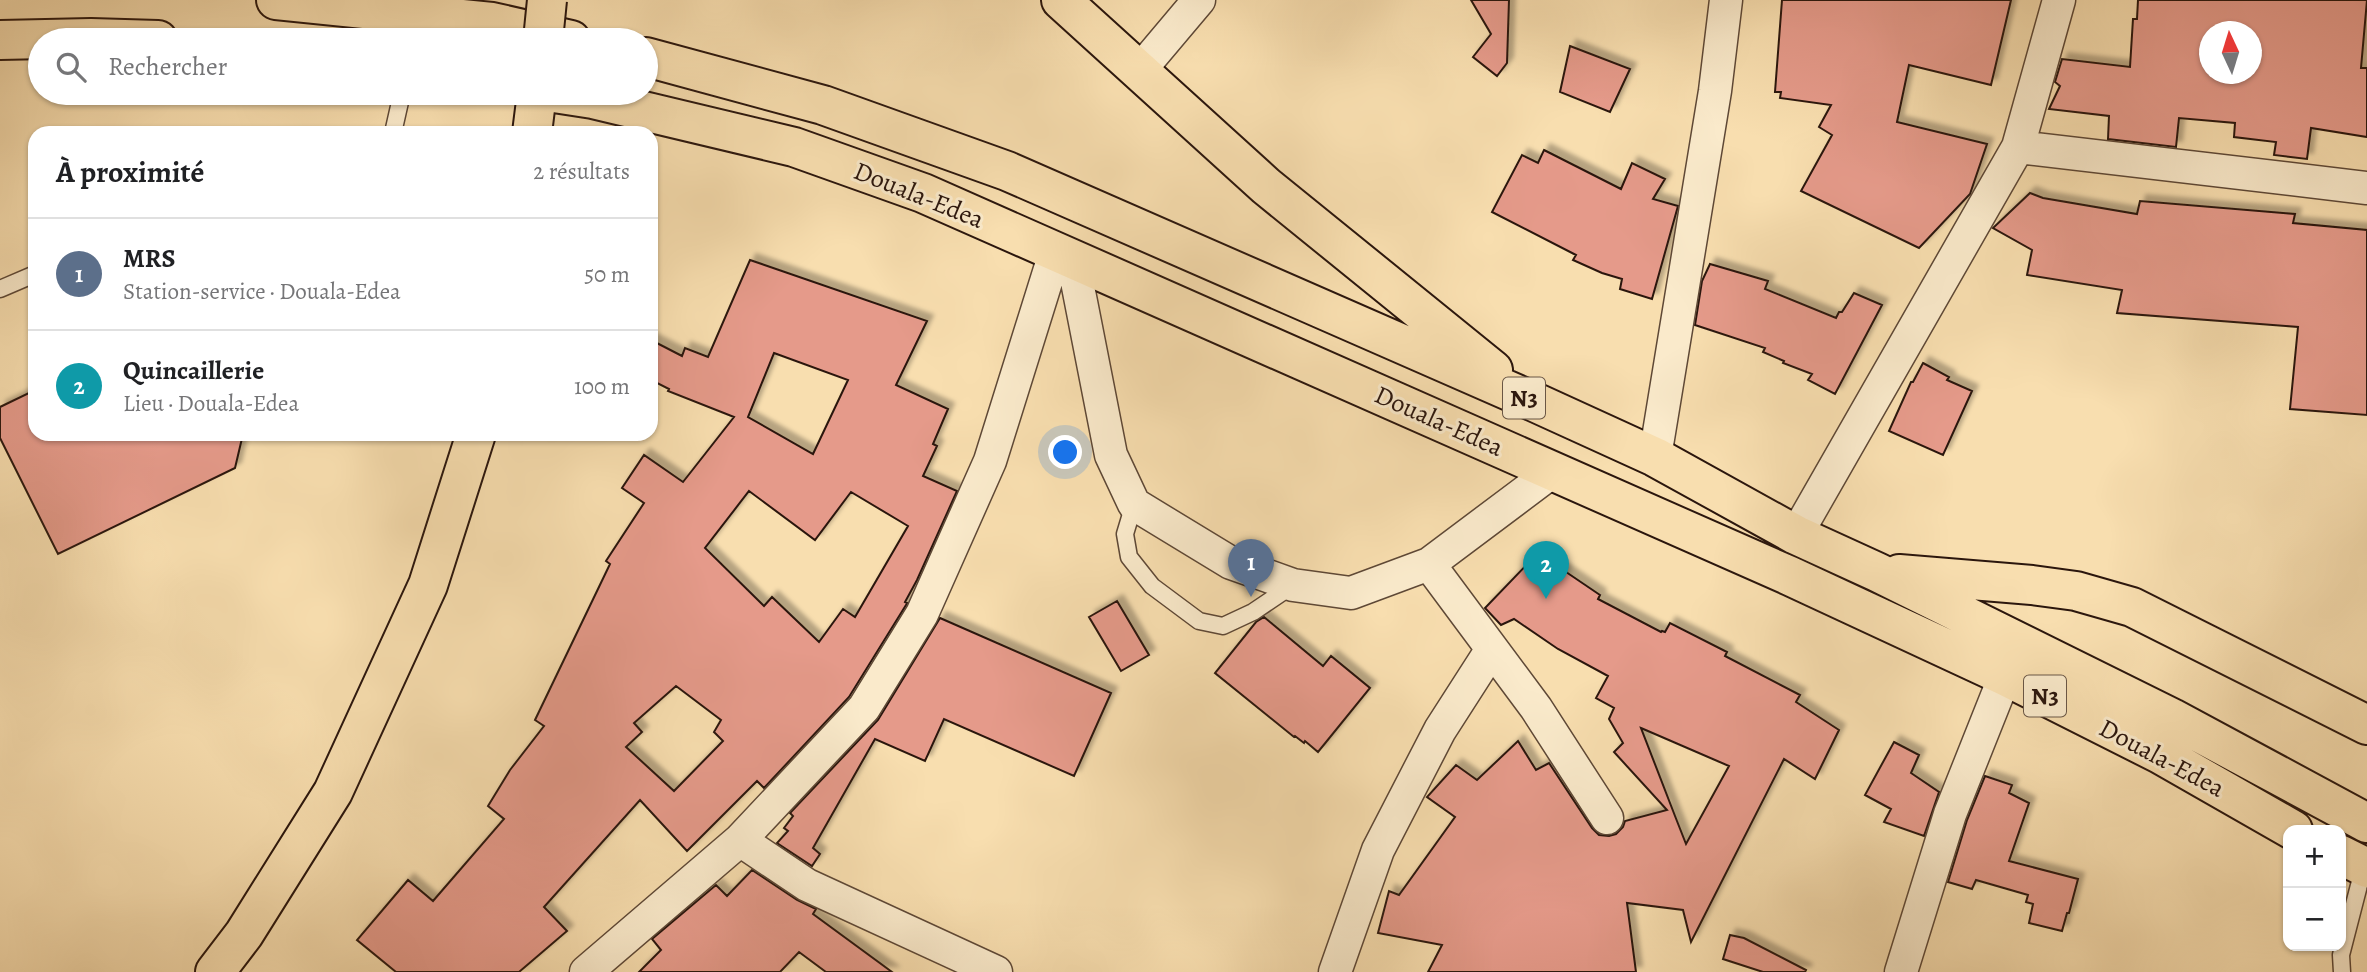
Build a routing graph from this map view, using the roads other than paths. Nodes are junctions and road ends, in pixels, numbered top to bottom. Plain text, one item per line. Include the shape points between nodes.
1 (276, 0) edge
2 (547, 0) edge
3 (1061, 0) edge
4 (1199, 0) edge
5 (1726, 0) edge
6 (2059, 0) edge
7 (518, 28) edge
8 (544, 28) edge
9 (28, 39) edge
10 (0, 40) edge
11 (28, 58) edge
12 (0, 59) edge
13 (658, 60) edge
14 (1140, 70) junction
15 (399, 105) edge
16 (536, 105) edge
17 (618, 105) edge
18 (395, 126) edge
19 (533, 126) edge
20 (2018, 147) junction
21 (2367, 188) edge
22 (1064, 257) junction
23 (28, 277) edge
24 (0, 289) edge
25 (1530, 400) junction
26 (474, 441) edge
27 (1655, 457) junction
28 (1553, 471) junction
29 (1133, 505) junction
30 (1796, 535) junction
31 (1429, 564) junction
32 (1877, 572) junction
33 (1293, 585) junction
34 (1492, 649) junction
35 (2005, 676) junction
36 (2367, 725) edge
37 (1607, 818) dead end
38 (2367, 823) edge
39 (2284, 825) edge
40 (740, 840) junction
41 (2357, 863) edge
42 (215, 972) edge
43 (586, 972) edge
44 (996, 972) edge
45 (1335, 972) edge
46 (1901, 972) edge
47 (2342, 972) edge

1 - 7 highway
2 - 8 highway, bridge
3 - 14 highway
4 - 14 street
5 - 27 street via 1716,91
6 - 20 street
9 - 10 highway
11 - 12 highway
13 - 25 highway, Douala-Edea / N3 via 824,105 1007,171
14 - 25 highway via 1266,186
15 - 18 lane
16 - 19 highway
17 - 22 highway, Douala-Edea / N3 via 794,147 923,193
20 - 21 street
20 - 30 street
22 - 28 highway, Douala-Edea / N3
22 - 29 street via 1111,454
22 - 40 street via 990,461 922,614 864,708
23 - 24 lane
25 - 27 highway, Douala-Edea / N3
26 - 42 highway via 428,585 333,792
27 - 30 highway, Douala-Edea / N3
28 - 31 street
28 - 35 highway, Douala-Edea / N3
29 - 33 street via 1231,564
29 - 33 lane via 1125,534 1129,557 1152,586 1199,621 1223,626
30 - 32 highway, Douala-Edea / N3
31 - 33 street via 1351,593
31 - 34 street
32 - 36 highway via 2076,591 2132,607
32 - 38 highway, Douala-Edea / N3 via 2172,719
34 - 37 street
34 - 45 street via 1440,730 1378,850
35 - 39 highway, Douala-Edea / N3 via 2160,754
35 - 46 street via 1950,814
40 - 43 street
40 - 44 street via 807,886
41 - 47 lane

